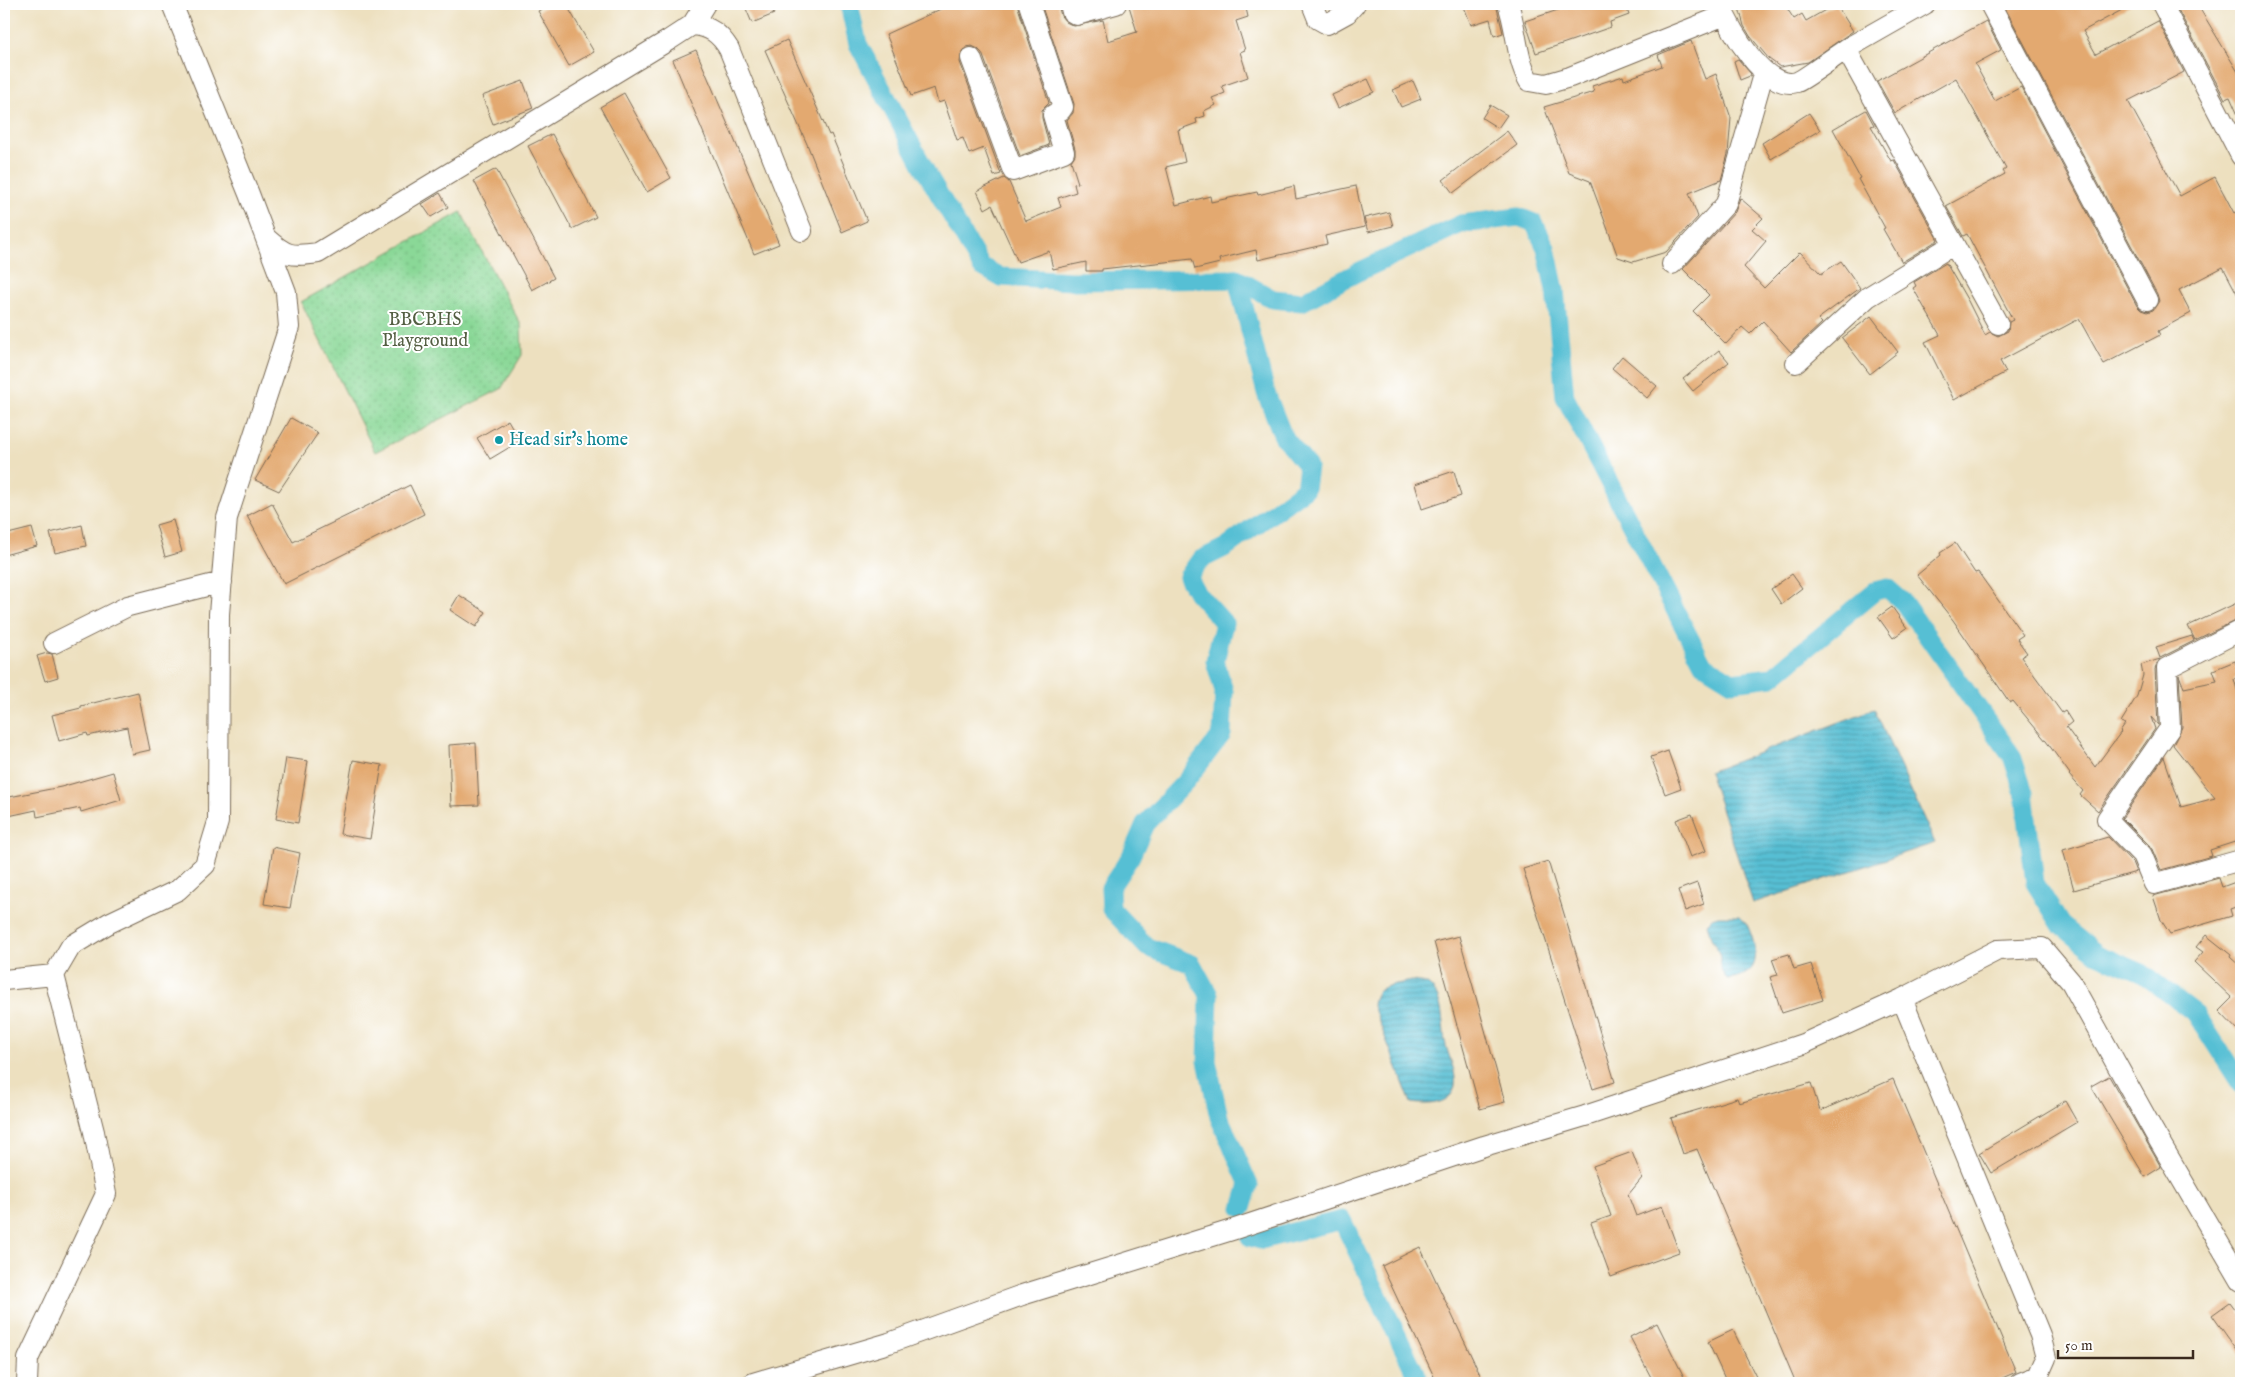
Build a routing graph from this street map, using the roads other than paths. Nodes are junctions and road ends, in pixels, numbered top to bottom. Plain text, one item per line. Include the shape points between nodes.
1 (172, 4) edge
2 (704, 4) edge
3 (1029, 4) edge
4 (1070, 4) edge
5 (1116, 4) edge
6 (1312, 4) edge
7 (1355, 4) edge
8 (1508, 4) edge
9 (1926, 4) edge
10 (1990, 4) edge
11 (2162, 4) edge
12 (1723, 10) edge
13 (692, 25) junction
14 (1846, 48) junction
15 (971, 58) dead end
16 (1764, 71) junction
17 (2241, 156) edge
18 (802, 231) dead end
19 (266, 238) junction
20 (1954, 244) junction
21 (1672, 264) dead end
22 (2147, 300) dead end
23 (1998, 324) dead end
24 (1796, 363) dead end
25 (222, 582) junction
26 (2241, 630) edge
27 (54, 643) dead end
28 (2241, 860) edge
29 (54, 975) junction
30 (4, 980) edge
31 (1902, 999) junction
32 (2241, 1281) edge
33 (27, 1383) edge
34 (753, 1383) edge
35 (2020, 1383) edge

1 - 19 street
2 - 13 street
3 - 15 street via 1063,107 1053,115 1064,152 1013,171
4 - 5 street via 1077,16
6 - 7 street via 1318,19 1327,24
8 - 12 street via 1522,68 1529,82 1546,84 1570,77
9 - 14 street
10 - 22 street
11 - 17 street
12 - 16 street via 1745,49
13 - 18 street via 712,29 729,49
13 - 19 street via 318,253 288,254
14 - 16 street via 1798,82 1777,81
14 - 20 street
16 - 21 street via 1726,204
19 - 25 street via 286,292 289,327 227,518
20 - 23 street
20 - 24 street via 1868,297
25 - 27 street via 128,606
25 - 29 street via 218,822 205,865 178,890 109,923 71,946
26 - 28 street via 2167,668 2170,728 2107,819 2142,855 2154,884
29 - 30 street
29 - 33 street via 94,1132 106,1194 28,1359
31 - 32 street via 1998,950 2042,948 2071,982
31 - 34 street via 1803,1044 1022,1295 889,1343
31 - 35 street via 2040,1335 2046,1358 2038,1376

